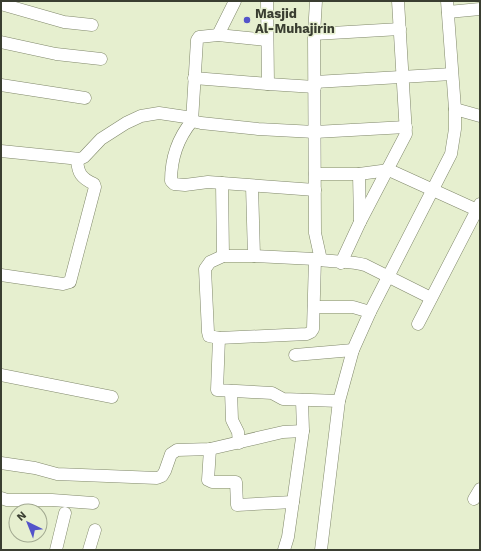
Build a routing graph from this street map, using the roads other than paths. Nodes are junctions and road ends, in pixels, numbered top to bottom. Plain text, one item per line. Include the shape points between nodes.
1 (235, 1) edge
2 (267, 1) edge
3 (316, 1) edge
4 (398, 1) edge
5 (1, 4) edge
6 (448, 6) edge
7 (480, 9) edge
8 (92, 25) dead end
9 (400, 30) junction
10 (314, 34) junction
11 (218, 35) junction
12 (267, 40) junction
13 (1, 42) edge
14 (101, 59) dead end
15 (452, 74) junction
16 (403, 77) junction
17 (194, 78) junction
18 (268, 84) junction
19 (315, 84) junction
20 (1, 85) edge
21 (86, 98) dead end
22 (455, 109) junction
23 (480, 116) edge
24 (192, 121) junction
25 (406, 127) junction
26 (315, 132) junction
27 (1, 151) edge
28 (77, 160) junction
29 (388, 170) junction
30 (315, 174) junction
31 (359, 174) junction
32 (222, 183) junction
33 (252, 186) junction
34 (315, 190) junction
35 (432, 190) junction
36 (478, 207) edge
37 (360, 222) junction
38 (223, 256) junction
39 (254, 256) junction
40 (318, 260) junction
41 (340, 263) junction
42 (1, 275) edge
43 (388, 276) junction
44 (431, 298) junction
45 (314, 307) junction
46 (370, 312) junction
47 (418, 324) dead end
48 (219, 338) junction
49 (353, 350) junction
50 (295, 355) dead end
51 (1, 375) edge
52 (231, 391) junction
53 (112, 397) dead end
54 (302, 400) junction
55 (339, 402) junction
56 (303, 431) junction
57 (239, 443) junction
58 (210, 449) junction
59 (1, 463) edge
60 (1, 498) edge
61 (293, 502) junction
62 (93, 503) dead end
63 (65, 513) dead end
64 (95, 530) dead end
65 (56, 550) edge
66 (89, 550) edge
67 (284, 550) edge
68 (321, 550) edge

1 - 11 street
2 - 12 street
3 - 10 street
4 - 9 street
5 - 8 street via 64,22
6 - 7 street
6 - 15 street
9 - 10 street
9 - 16 street
10 - 19 street
11 - 12 street
11 - 17 street via 198,38
12 - 18 street
13 - 14 street via 56,54
15 - 16 street
15 - 22 street
16 - 19 street
16 - 25 street
17 - 18 street
17 - 24 street
18 - 19 street
19 - 26 street
20 - 21 street
22 - 23 street
22 - 35 street via 451,154
24 - 26 street via 258,129
24 - 28 street via 159,113 141,116 101,139 84,157
24 - 32 street via 176,148 171,182 185,185 202,182
25 - 26 street
25 - 29 street via 406,137
26 - 30 street
27 - 28 street
28 - 42 street via 79,173 95,187 70,282 63,284
29 - 31 street
29 - 35 street
29 - 37 street
30 - 31 street
30 - 34 street
31 - 37 street
32 - 33 street
32 - 38 street
33 - 34 street
33 - 39 street
34 - 40 street via 315,237
35 - 36 street
35 - 43 street
36 - 44 street
37 - 41 street
38 - 39 street
38 - 48 street via 210,262 205,269 208,332 212,338
39 - 40 street
40 - 41 street
40 - 45 street
41 - 43 street via 361,264
43 - 44 street
43 - 46 street
44 - 47 street
45 - 46 street via 352,307
45 - 48 street via 313,328 310,333
46 - 49 street
48 - 52 street via 216,387 219,390
49 - 50 street
49 - 55 street
51 - 53 street
52 - 54 street via 272,393 283,399
52 - 57 street via 232,420 238,432
54 - 55 street
54 - 56 street
55 - 68 street
56 - 57 street via 283,432
56 - 61 street
57 - 58 street
58 - 59 street via 174,451 166,471 156,478 57,474
58 - 61 street via 208,480 236,482 236,505
60 - 62 street
61 - 67 street
63 - 65 street
64 - 66 street

